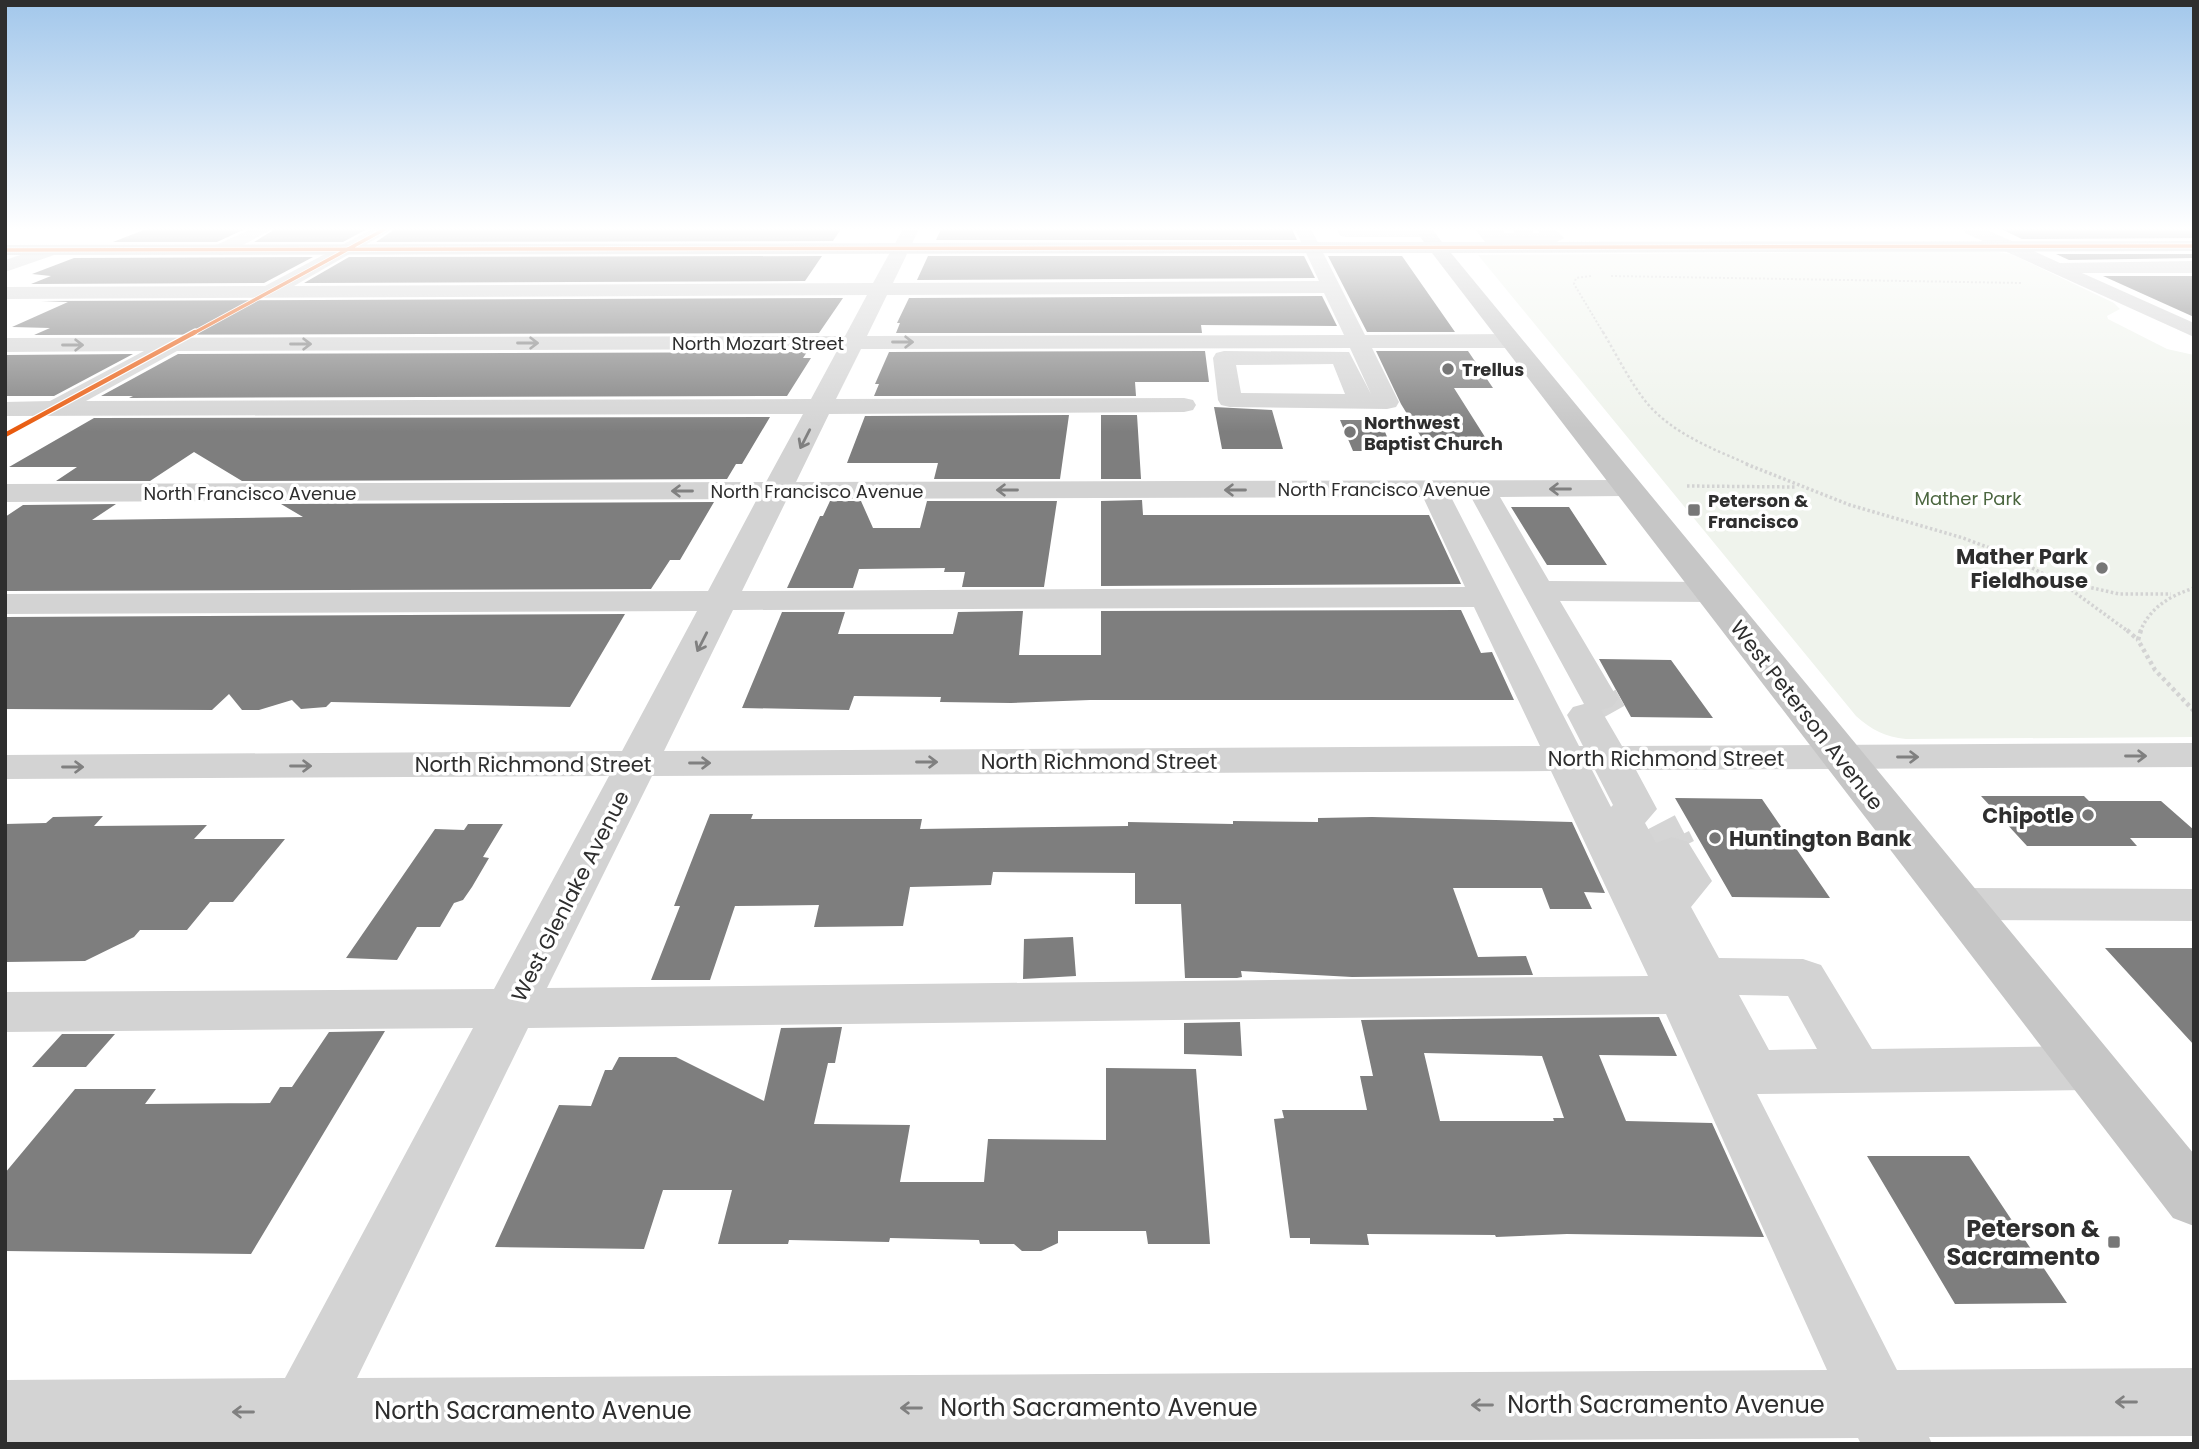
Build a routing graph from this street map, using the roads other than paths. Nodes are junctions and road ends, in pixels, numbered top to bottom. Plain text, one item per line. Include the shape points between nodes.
1 (260, 297) edge
2 (877, 297) edge
3 (1335, 297) edge
4 (1476, 297) edge
5 (2105, 297) edge
6 (2194, 331) edge
7 (1356, 341) junction
8 (1511, 341) junction
9 (854, 342) junction
10 (173, 344) junction
11 (5, 345) edge
12 (1361, 402) junction
13 (1184, 405) dead end
14 (821, 406) junction
15 (5, 409) edge
16 (54, 409) junction
17 (5, 435) edge
18 (1628, 488) junction
19 (1433, 489) junction
20 (1481, 489) junction
21 (778, 491) junction
22 (5, 494) edge
23 (1538, 591) junction
24 (1710, 592) junction
25 (1486, 597) junction
26 (723, 600) junction
27 (5, 604) edge
28 (1840, 757) junction
29 (2191, 757) edge
30 (1598, 758) junction
31 (639, 764) junction
32 (5, 767) edge
33 (1655, 828) junction
34 (1667, 904) junction
35 (1957, 904) junction
36 (2194, 905) edge
37 (1693, 985) junction
38 (512, 1009) junction
39 (5, 1012) edge
40 (2089, 1068) junction
41 (1857, 1070) junction
42 (1737, 1072) junction
43 (2194, 1199) edge
44 (2194, 1402) edge
45 (304, 1412) junction
46 (5, 1413) edge
47 (1887, 1423) edge

1 - 10 street
2 - 9 street, West Glenlake Avenue
3 - 7 street
4 - 8 main road, West Peterson Avenue
5 - 6 street via 2149,322
7 - 8 street, North Mozart Street
9 -> 7 street, North Mozart Street
7 - 12 street via 1387,402
8 - 18 main road, West Peterson Avenue
10 -> 9 street, North Mozart Street
9 - 14 street, West Glenlake Avenue
11 -> 10 street, North Mozart Street
10 - 16 street
12 - 12 street via 1341,357 1224,358 1230,400
13 - 14 street
14 - 16 street
14 -> 21 street, West Glenlake Avenue
15 - 16 street
16 - 17 street
18 -> 20 street, North Francisco Avenue
18 - 24 main road, West Peterson Avenue
19 - 20 street, North Francisco Avenue
19 -> 21 street, North Francisco Avenue
19 - 25 street
20 - 23 street
21 -> 22 street, North Francisco Avenue
21 - 26 street, West Glenlake Avenue
23 - 24 street
23 - 30 street via 1590,699
24 - 28 main road, West Peterson Avenue
25 - 26 street
25 - 30 street
26 - 27 street
26 -> 31 street, West Glenlake Avenue
28 -> 29 street, North Richmond Street
28 - 30 street, North Richmond Street
28 - 35 main road, West Peterson Avenue
31 -> 30 street, North Richmond Street
30 - 33 street
30 - 37 street
32 -> 31 street, North Richmond Street
31 - 38 street, West Glenlake Avenue
33 - 34 street via 1689,881
33 - 34 street via 1622,820
34 - 37 street
35 - 36 street
35 - 40 main road, West Peterson Avenue
37 - 38 street
37 - 41 street via 1803,978
37 - 42 street
38 - 39 street
38 - 45 street, West Glenlake Avenue
40 - 41 street
40 - 43 main road, West Peterson Avenue
41 - 42 street
42 - 47 street
44 -> 47 street, North Sacramento Avenue
45 -> 46 street, North Sacramento Avenue
47 -> 45 street, North Sacramento Avenue

